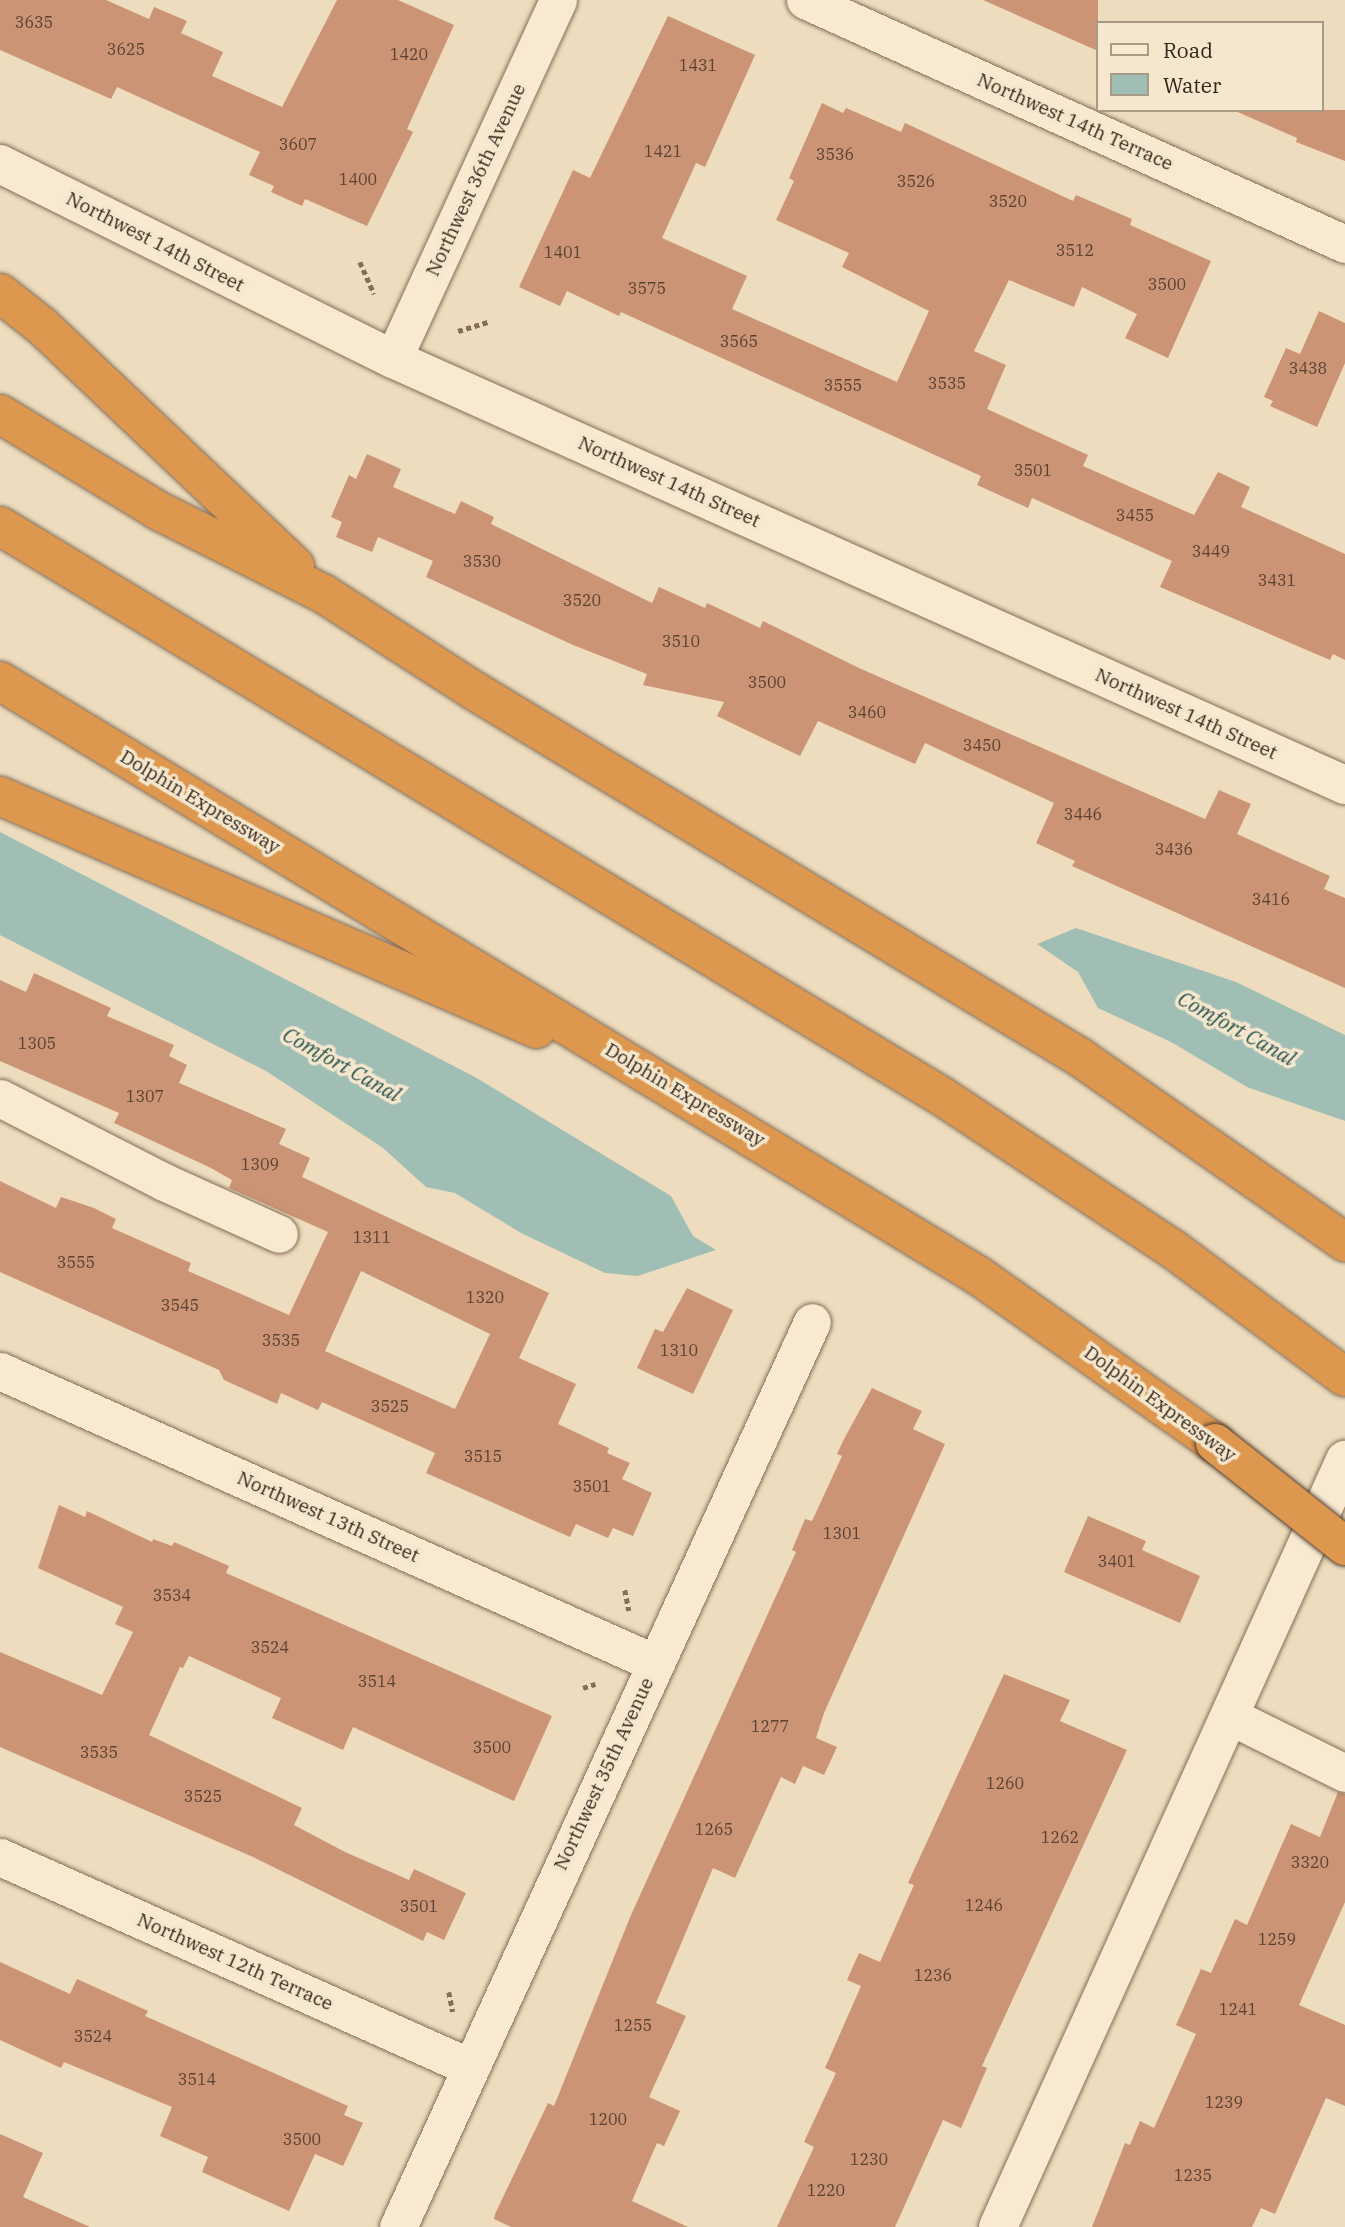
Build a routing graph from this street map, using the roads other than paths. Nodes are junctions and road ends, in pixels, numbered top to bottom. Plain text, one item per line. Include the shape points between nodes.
1 (558, 0) edge
2 (805, 0) edge
3 (0, 164) edge
4 (1345, 244) edge
5 (0, 293) edge
6 (393, 359) junction
7 (0, 414) edge
8 (0, 526) edge
9 (324, 594) junction
10 (0, 681) edge
11 (1345, 785) edge
12 (0, 796) edge
13 (671, 1086) junction
14 (0, 1098) edge
15 (279, 1234) dead end
16 (1345, 1242) edge
17 (812, 1322) dead end
18 (0, 1371) edge
19 (1345, 1377) edge
20 (1345, 1460) edge
21 (1345, 1546) edge
22 (655, 1663) junction
23 (1230, 1716) junction
24 (1345, 1773) edge
25 (0, 1857) edge
26 (470, 2067) junction
27 (398, 2227) edge
28 (999, 2227) edge

1 - 6 street, Northwest 36th Avenue
2 - 4 street, Northwest 14th Terrace
3 - 6 street, Northwest 14th Street
5 - 9 highway via 42,326
6 - 11 street, Northwest 14th Street
7 - 9 highway via 157,509
8 - 19 highway via 943,1097 1075,1181
9 - 16 highway via 473,690 1081,1058
10 - 13 highway, Dolphin Expressway
12 - 13 highway
13 - 21 highway, Dolphin Expressway, bridge via 979,1276 1215,1443
14 - 15 street via 164,1182
17 - 22 street, Northwest 35th Avenue
18 - 22 street, Northwest 13th Street
20 - 23 street
22 - 26 street, Northwest 35th Avenue
23 - 24 street
23 - 28 street
25 - 26 street, Northwest 12th Terrace
26 - 27 street, Northwest 35th Avenue

